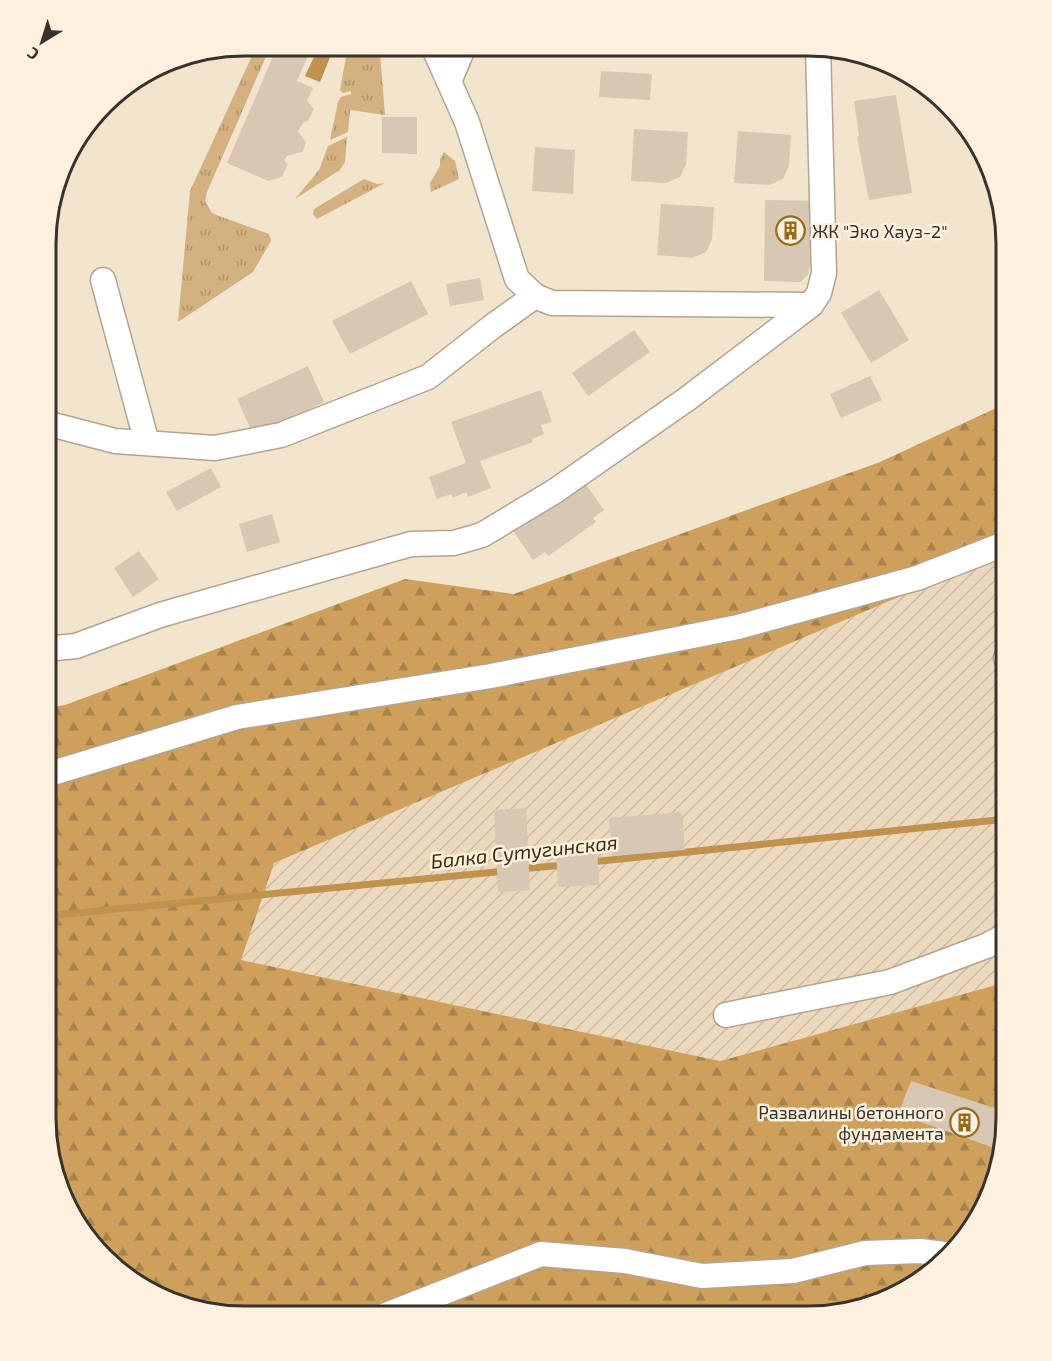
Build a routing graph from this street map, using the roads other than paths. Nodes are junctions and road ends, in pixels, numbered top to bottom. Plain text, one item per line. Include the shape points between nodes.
1 (437, 56) edge
2 (460, 56) edge
3 (818, 56) edge
4 (449, 82) junction
5 (103, 279) dead end
6 (536, 296) junction
7 (811, 305) junction
8 (56, 426) edge
9 (147, 443) junction
10 (996, 547) edge
11 (56, 648) edge
12 (56, 772) edge
13 (996, 941) edge
14 (726, 1015) dead end
15 (938, 1253) edge
16 (409, 1306) edge

1 - 4 street
2 - 4 street
3 - 7 street via 824,273
4 - 6 street via 467,122 518,279
5 - 9 street
6 - 7 street via 552,303
6 - 9 street via 428,377 281,435 215,448
7 - 11 street via 555,491 482,535 454,543 411,544 160,615 76,646
8 - 9 street via 115,441
10 - 12 street via 917,578 738,627 491,676 237,717
13 - 14 street via 890,982
15 - 16 street via 865,1252 793,1271 702,1276 625,1261 541,1254

